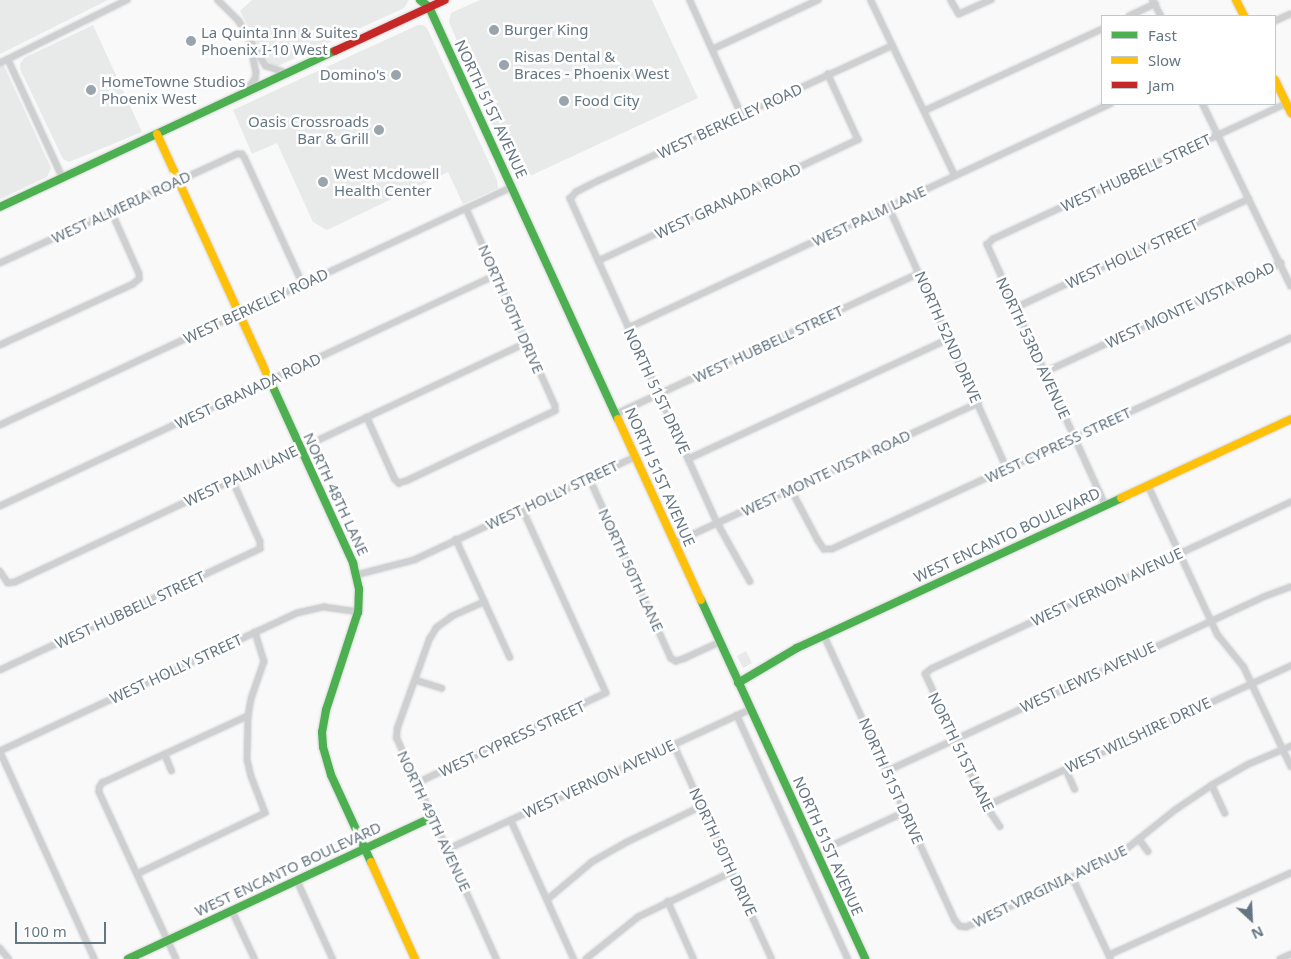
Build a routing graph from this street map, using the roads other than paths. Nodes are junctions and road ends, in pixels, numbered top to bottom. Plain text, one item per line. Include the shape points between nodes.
1 (127, 0) edge
2 (218, 0) edge
3 (420, 0) edge
4 (445, 0) edge
5 (690, 0) edge
6 (818, 0) edge
7 (871, 0) edge
8 (952, 0) edge
9 (991, 0) edge
10 (1236, 0) edge
11 (1154, 2) edge
12 (429, 4) edge
13 (1291, 14) edge
14 (1132, 15) edge
15 (1160, 15) edge
16 (1244, 15) edge
17 (1276, 21) edge
18 (1101, 29) edge
19 (250, 42) junction
20 (892, 46) junction
21 (713, 49) junction
22 (8, 59) junction
23 (0, 63) edge
24 (288, 73) junction
25 (828, 75) junction
26 (1276, 82) edge
27 (243, 94) junction
28 (1287, 103) junction
29 (1108, 105) edge
30 (1203, 105) edge
31 (924, 112) junction
32 (1291, 113) edge
33 (742, 115) junction
34 (157, 134) junction
35 (1218, 135) junction
36 (955, 175) junction
37 (63, 178) junction
38 (178, 180) junction
39 (512, 187) junction
40 (570, 199) joint
41 (1249, 199) junction
42 (0, 207) edge
43 (889, 207) junction
44 (466, 208) junction
45 (111, 211) junction
46 (987, 245) joint
47 (598, 261) junction
48 (0, 263) edge
49 (1280, 263) junction
50 (920, 273) junction
51 (496, 276) junction
52 (303, 284) junction
53 (1291, 286) edge
54 (1015, 308) junction
55 (239, 315) junction
56 (628, 328) junction
57 (1291, 338) edge
58 (949, 339) junction
59 (526, 343) junction
60 (0, 345) edge
61 (1045, 372) junction
62 (269, 381) junction
63 (658, 395) junction
64 (978, 403) junction
65 (616, 414) junction
66 (367, 417) junction
67 (1291, 419) edge
68 (0, 425) edge
69 (1074, 438) junction
70 (300, 449) junction
71 (635, 456) junction
72 (688, 459) junction
73 (1007, 468) junction
74 (589, 477) junction
75 (232, 480) junction
76 (1148, 485) junction
77 (791, 489) junction
78 (1291, 502) edge
79 (1105, 505) junction
80 (0, 506) edge
81 (522, 509) junction
82 (717, 523) junction
83 (456, 539) junction
84 (674, 543) junction
85 (1179, 553) junction
86 (0, 571) edge
87 (356, 575) junction
88 (750, 582) dead end
89 (1291, 587) edge
90 (485, 602) junction
91 (358, 612) junction
92 (1212, 621) junction
93 (255, 632) junction
94 (824, 635) junction
95 (720, 642) junction
96 (510, 656) dead end
97 (1291, 666) edge
98 (0, 670) edge
99 (925, 674) joint
100 (415, 680) junction
101 (1253, 682) junction
102 (738, 683) junction
103 (442, 688) dead end
104 (751, 709) junction
105 (737, 715) junction
106 (248, 716) junction
107 (954, 739) junction
108 (674, 744) junction
109 (1291, 746) edge
110 (1283, 749) junction
111 (0, 751) edge
112 (165, 754) junction
113 (1291, 766) edge
114 (1066, 769) junction
115 (886, 770) junction
116 (172, 771) dead end
117 (417, 783) junction
118 (1212, 785) junction
119 (1075, 789) dead end
120 (702, 806) junction
121 (986, 806) junction
122 (905, 812) junction
123 (1226, 813) dead end
124 (433, 817) junction
125 (511, 820) junction
126 (1000, 827) dead end
127 (1140, 840) junction
128 (364, 849) junction
129 (448, 849) junction
130 (1148, 851) dead end
131 (816, 853) junction
132 (732, 872) junction
133 (1291, 873) edge
134 (137, 874) junction
135 (1073, 878) junction
136 (297, 880) junction
137 (548, 900) junction
138 (668, 901) junction
139 (232, 910) junction
140 (960, 926) joint
141 (167, 940) junction
142 (0, 948) edge
143 (1291, 954) edge
144 (1110, 957) edge
145 (9, 959) edge
146 (95, 959) edge
147 (128, 959) edge
148 (176, 959) edge
149 (254, 959) edge
150 (333, 959) edge
151 (415, 959) edge
152 (497, 959) edge
153 (574, 959) edge
154 (586, 959) edge
155 (694, 959) edge
156 (772, 959) edge
157 (848, 959) edge
158 (865, 959) edge
159 (1280, 959) edge

1 - 22 street
2 - 19 street via 239,21
3 - 12 street, NORTH 51ST AVENUE
4 - 12 street
5 - 21 street
6 - 21 street
7 - 20 street
8 - 9 street via 959,14
10 - 16 street
11 - 14 street
11 - 15 street
12 - 24 street
12 - 39 street, NORTH 51ST AVENUE
13 - 17 street
18 - 31 street
19 - 24 street via 268,68
19 - 27 street via 256,73
20 - 25 street, WEST BERKELEY ROAD
20 - 31 street
21 - 33 street
22 - 23 street
22 - 37 street
24 - 27 street
25 - 33 street, WEST BERKELEY ROAD
25 - 47 street, WEST GRANADA ROAD via 858,140
26 - 28 street
27 - 34 street
28 - 32 street
28 - 35 street, WEST HUBBELL STREET
29 - 36 street, WEST PALM LANE
30 - 35 street
31 - 36 street
33 - 40 street, WEST BERKELEY ROAD via 576,192
34 - 37 street
34 - 38 street, NORTH 48TH LANE
35 - 41 street
35 - 46 street, WEST HUBBELL STREET via 993,239
36 - 43 street, WEST PALM LANE
37 - 42 street
38 - 45 street, WEST ALMERIA ROAD
38 - 52 street, WEST ALMERIA ROAD via 242,154
38 - 55 street, NORTH 48TH LANE
39 - 44 street, WEST BERKELEY ROAD
39 - 65 street, NORTH 51ST AVENUE
40 - 47 street, NORTH 51ST DRIVE
41 - 49 street
41 - 54 street, WEST HOLLY STREET
43 - 50 street, NORTH 52ND DRIVE
43 - 56 street, WEST PALM LANE
44 - 51 street, NORTH 50TH DRIVE
44 - 52 street, WEST BERKELEY ROAD
45 - 48 street, WEST ALMERIA ROAD
45 - 60 street via 139,279
46 - 54 street, NORTH 53RD AVENUE
47 - 56 street, NORTH 51ST DRIVE
49 - 53 street
49 - 61 street, WEST MONTE VISTA ROAD
50 - 58 street, NORTH 52ND DRIVE
50 - 63 street, WEST HUBBELL STREET
51 - 59 street, NORTH 50TH DRIVE
51 - 62 street, WEST GRANADA ROAD
52 - 55 street, WEST BERKELEY ROAD
54 - 61 street, NORTH 53RD AVENUE
55 - 62 street, NORTH 48TH LANE
55 - 68 street, WEST BERKELEY ROAD
56 - 63 street, NORTH 51ST DRIVE
57 - 69 street, WEST CYPRESS STREET
58 - 64 street, NORTH 52ND DRIVE
58 - 72 street
59 - 66 street, WEST PALM LANE
59 - 66 street, NORTH 50TH DRIVE via 555,406 554,411 540,419 399,483
61 - 69 street, NORTH 53RD AVENUE
62 - 70 street, NORTH 48TH LANE
62 - 80 street, WEST GRANADA ROAD
63 - 65 street, WEST HUBBELL STREET
63 - 72 street, NORTH 51ST DRIVE
64 - 73 street, NORTH 52ND DRIVE
64 - 77 street, WEST MONTE VISTA ROAD
65 - 71 street, NORTH 51ST AVENUE
66 - 70 street, WEST PALM LANE
67 - 76 street, WEST ENCANTO BOULEVARD
69 - 73 street, WEST CYPRESS STREET
69 - 79 street, NORTH 53RD AVENUE
70 - 75 street, WEST PALM LANE
70 - 87 street, NORTH 48TH LANE
71 - 74 street, WEST HOLLY STREET
71 - 84 street, NORTH 51ST AVENUE
72 - 82 street, NORTH 51ST DRIVE
73 - 77 street, WEST CYPRESS STREET via 832,549 824,549 806,523
74 - 81 street, WEST HOLLY STREET
74 - 95 street, NORTH 50TH LANE via 671,658 676,661
75 - 86 street, WEST PALM LANE via 15,582 8,583
75 - 98 street, WEST HUBBELL STREET via 260,548
76 - 79 street, WEST ENCANTO BOULEVARD
76 - 85 street
77 - 82 street, WEST MONTE VISTA ROAD
78 - 85 street, WEST VERNON AVENUE
79 - 94 street, WEST ENCANTO BOULEVARD
81 - 83 street, WEST HOLLY STREET
81 - 117 street, WEST CYPRESS STREET via 606,693
82 - 84 street, WEST MONTE VISTA ROAD
82 - 88 street, NORTH 51ST DRIVE
83 - 87 street, WEST HOLLY STREET via 414,560
83 - 90 street
84 - 95 street, NORTH 51ST AVENUE
85 - 92 street
85 - 99 street, WEST VERNON AVENUE
87 - 91 street, NORTH 48TH LANE
89 - 92 street, WEST LEWIS AVENUE
90 - 96 street
90 - 100 street, NORTH 49TH AVENUE via 452,617 430,634
91 - 93 street, WEST HOLLY STREET via 316,607 297,612
91 - 128 street, NORTH 48TH LANE via 326,710 322,747 330,775
92 - 101 street via 1218,635 1241,661
92 - 107 street, WEST LEWIS AVENUE
93 - 106 street via 264,662
93 - 111 street, WEST HOLLY STREET
94 - 102 street, WEST ENCANTO BOULEVARD
94 - 115 street, NORTH 51ST DRIVE
95 - 102 street, NORTH 51ST AVENUE
97 - 101 street, WEST WILSHIRE DRIVE
99 - 107 street, NORTH 51ST LANE
100 - 103 street
100 - 117 street, NORTH 49TH AVENUE via 397,738
101 - 110 street
101 - 114 street, WEST WILSHIRE DRIVE
102 - 104 street, NORTH 51ST AVENUE
104 - 105 street, WEST VERNON AVENUE
104 - 131 street, NORTH 51ST AVENUE
105 - 108 street, WEST VERNON AVENUE
105 - 157 street, NORTH 51ST AVENUE
106 - 112 street
106 - 134 street via 251,777 266,813
107 - 115 street, WEST LEWIS AVENUE
107 - 121 street, NORTH 51ST LANE
108 - 120 street, NORTH 50TH DRIVE
108 - 125 street, WEST VERNON AVENUE
109 - 110 street, WEST VIRGINIA AVENUE
110 - 113 street
110 - 118 street, WEST VIRGINIA AVENUE
111 - 146 street
112 - 116 street
112 - 134 street via 102,783 99,788
114 - 119 street
114 - 121 street, WEST WILSHIRE DRIVE
115 - 122 street, NORTH 51ST DRIVE
117 - 124 street, NORTH 49TH AVENUE
118 - 123 street
118 - 127 street, WEST VIRGINIA AVENUE
120 - 132 street, NORTH 50TH DRIVE
120 - 137 street via 592,862
121 - 126 street, NORTH 51ST LANE
122 - 131 street
122 - 140 street, NORTH 51ST DRIVE
124 - 128 street, WEST ENCANTO BOULEVARD
124 - 129 street, NORTH 49TH AVENUE
125 - 129 street, WEST VERNON AVENUE
125 - 137 street
127 - 130 street, WEST VIRGINIA AVENUE
127 - 135 street, WEST VIRGINIA AVENUE via 1119,855
128 - 136 street, WEST ENCANTO BOULEVARD
128 - 151 street, NORTH 48TH LANE
129 - 152 street, NORTH 49TH AVENUE
131 - 158 street, NORTH 51ST AVENUE
132 - 138 street
132 - 156 street, NORTH 50TH DRIVE
133 - 144 street
134 - 141 street
135 - 140 street, WEST VIRGINIA AVENUE via 971,925
135 - 144 street
136 - 139 street, WEST ENCANTO BOULEVARD
136 - 150 street
137 - 153 street
138 - 154 street via 638,917
138 - 155 street
139 - 141 street, WEST ENCANTO BOULEVARD
139 - 149 street
141 - 147 street, WEST ENCANTO BOULEVARD
141 - 148 street
142 - 145 street
143 - 159 street

